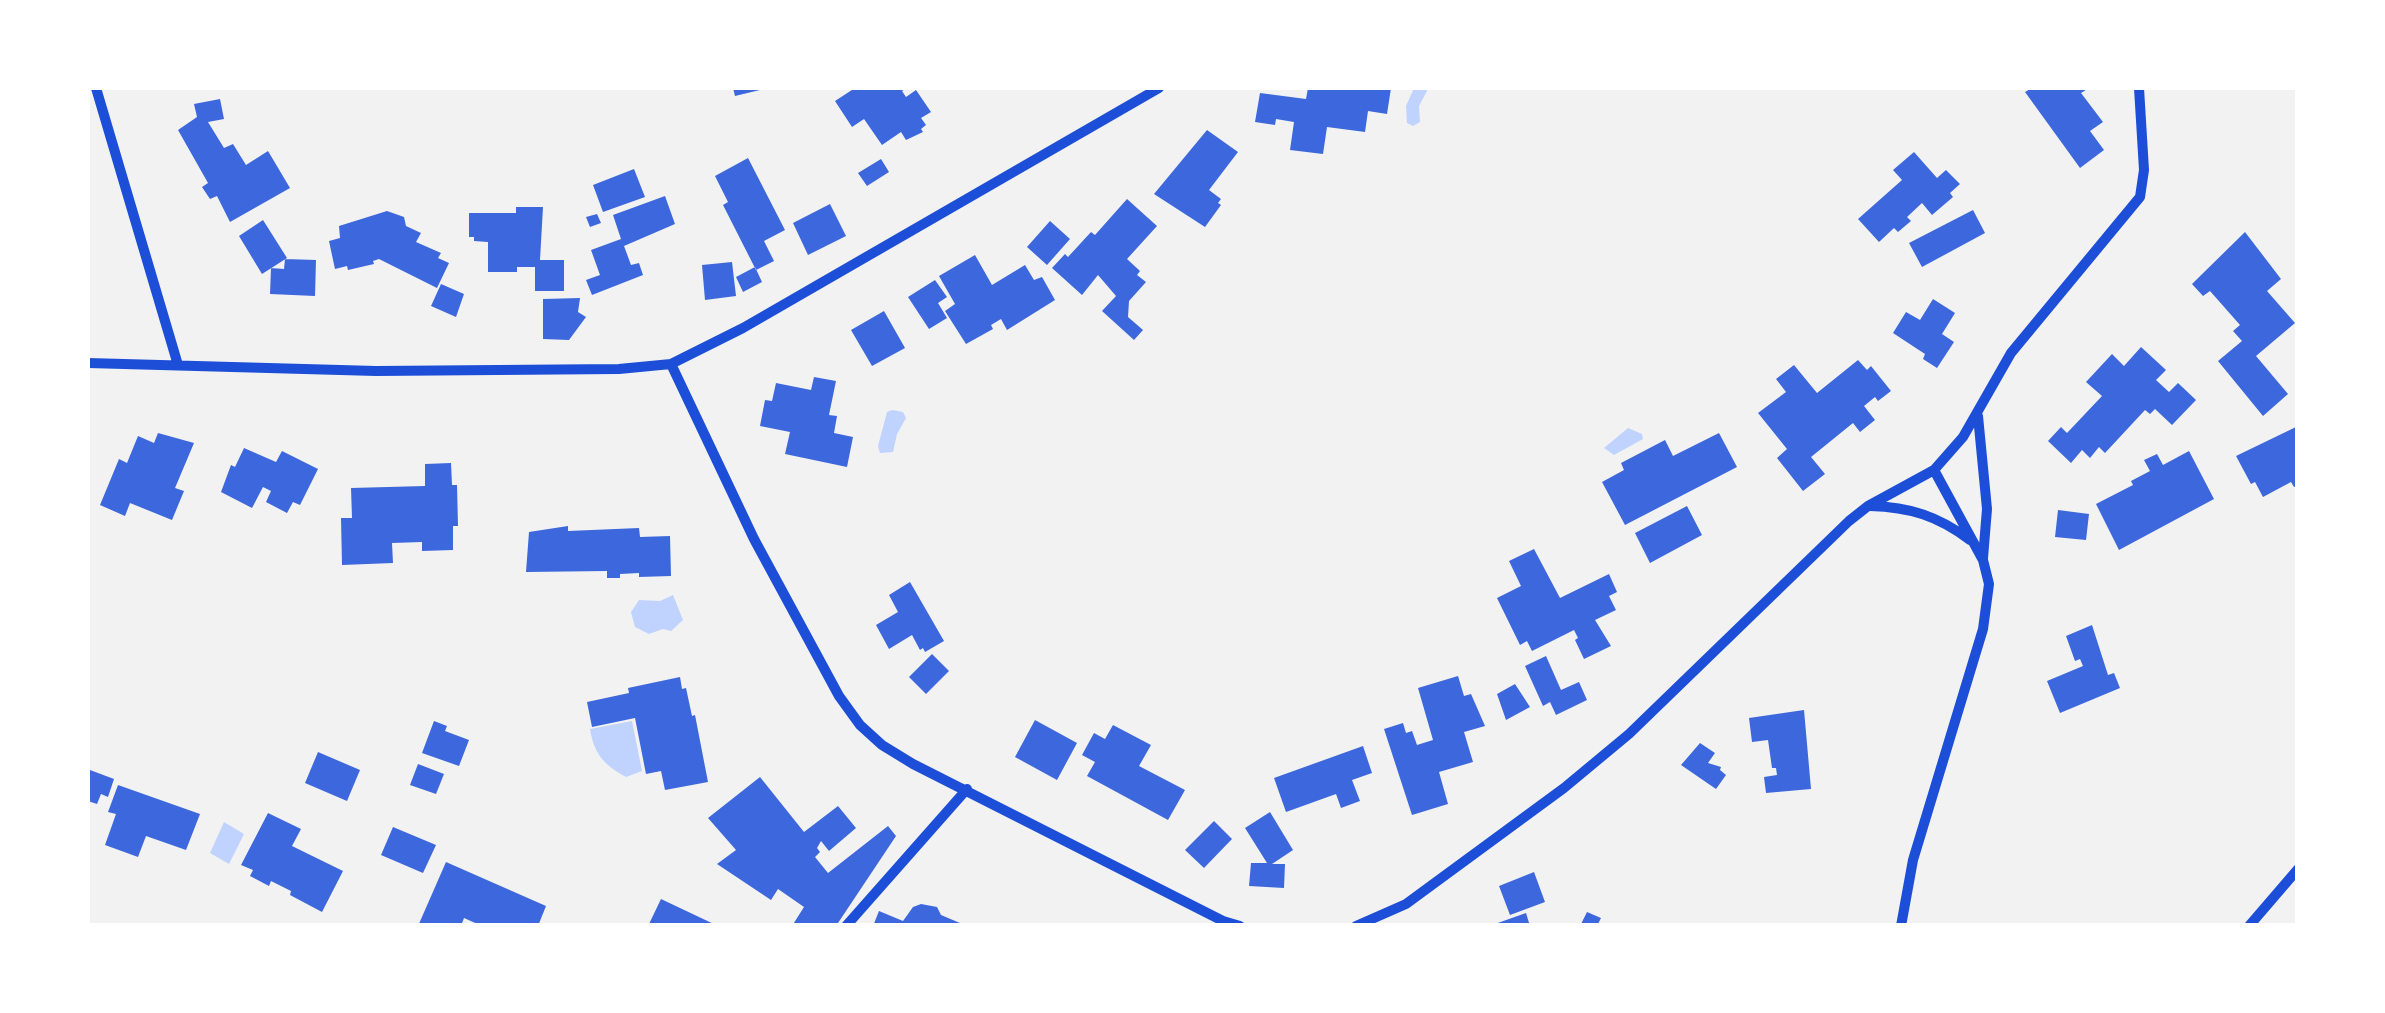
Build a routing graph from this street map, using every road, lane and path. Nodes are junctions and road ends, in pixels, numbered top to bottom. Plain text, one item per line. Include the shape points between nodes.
1 (96, 88) edge
2 (1159, 88) edge
3 (2139, 88) edge
4 (88, 363) edge
5 (672, 364) junction
6 (178, 365) junction
7 (1978, 415) junction
8 (1934, 470) junction
9 (1868, 506) junction
10 (1974, 543) junction
11 (1983, 560) junction
12 (968, 789) junction
13 (2298, 869) edge
14 (846, 926) edge
15 (1240, 926) edge
16 (1356, 926) edge
17 (1901, 926) edge
18 (2249, 926) edge

1 - 6 street
2 - 5 street
3 - 7 street via 2140,197 2011,353
4 - 6 street
5 - 6 street via 414,371
5 - 12 street via 754,539 839,696 882,745
7 - 8 street
7 - 11 street via 1987,510
8 - 9 street
8 - 10 street
9 - 10 street via 1935,517
9 - 16 street via 1564,788 1406,904
10 - 11 street
11 - 17 street via 1989,584 1983,628 1913,860
12 - 14 street
12 - 15 street
13 - 18 street

